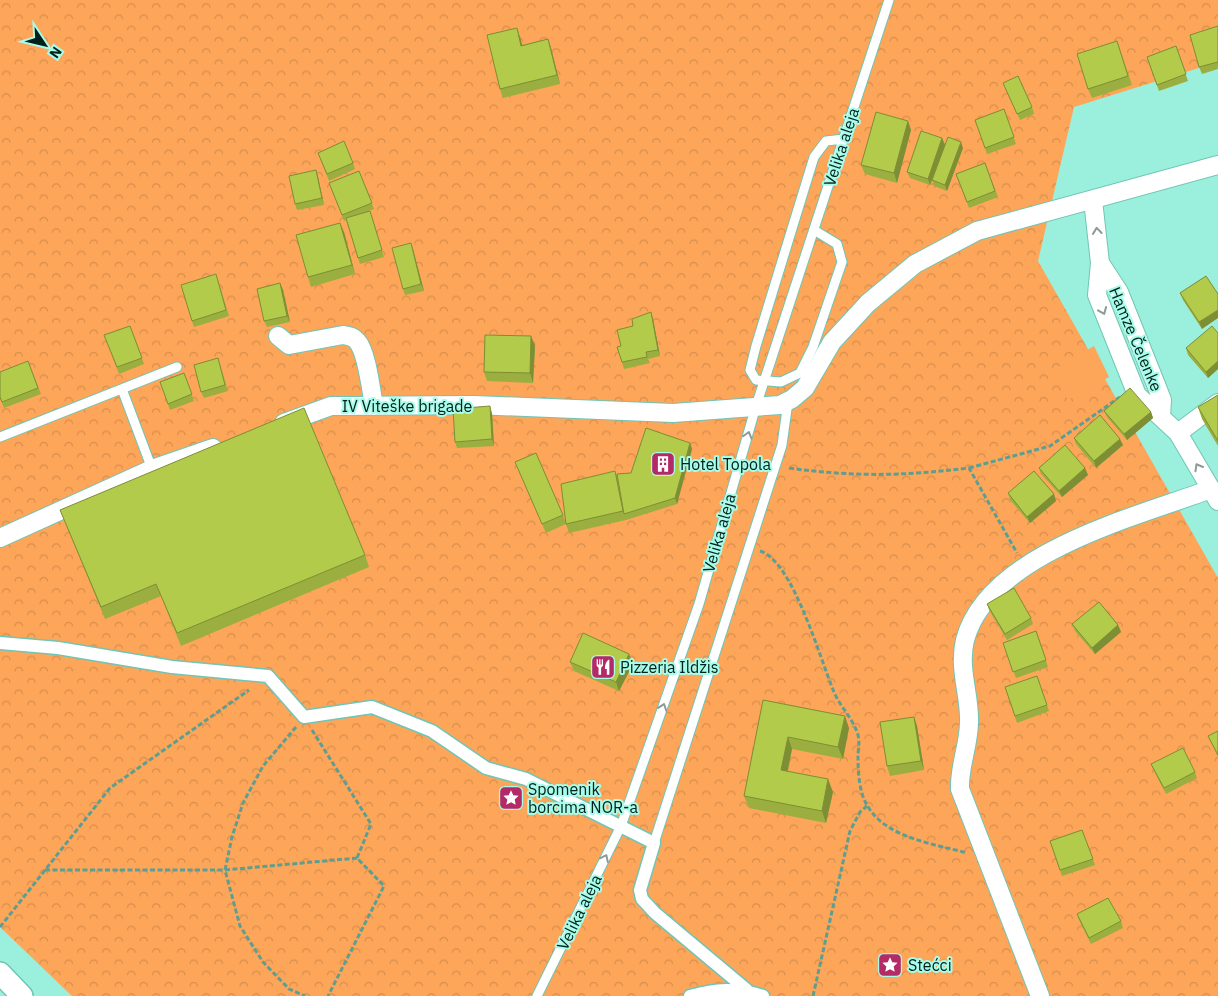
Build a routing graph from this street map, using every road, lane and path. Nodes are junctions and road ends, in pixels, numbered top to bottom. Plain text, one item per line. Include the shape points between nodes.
1 (889, 0) edge
2 (844, 139) junction
3 (1218, 165) edge
4 (1093, 200) junction
5 (814, 230) junction
6 (1100, 263) junction
7 (278, 336) dead end
8 (177, 367) dead end
9 (764, 382) junction
10 (1134, 387) junction
11 (122, 389) junction
12 (788, 402) junction
13 (1218, 403) edge
14 (374, 406) junction
15 (756, 406) junction
16 (1161, 417) junction
17 (265, 429) edge
18 (1178, 433) junction
19 (0, 437) edge
20 (228, 442) edge
21 (775, 466) junction
22 (969, 468) junction
23 (152, 469) junction
24 (1214, 495) edge
25 (0, 538) edge
26 (749, 548) junction
27 (1020, 568) junction
28 (0, 643) edge
29 (268, 676) junction
30 (304, 717) junction
31 (867, 806) junction
32 (621, 826) junction
33 (654, 843) junction
34 (357, 858) junction
35 (987, 859) junction
36 (45, 870) junction
37 (225, 870) junction
38 (0, 928) edge
39 (0, 974) edge
40 (747, 993) edge
41 (22, 996) edge
42 (304, 996) edge
43 (328, 996) edge
44 (537, 996) edge
45 (690, 996) edge
46 (762, 996) edge
47 (813, 996) edge
48 (1040, 996) edge

1 - 2 lane, Velika aleja
2 - 5 lane, Velika aleja
2 - 9 lane via 826,141 814,157 750,370 756,380
3 - 4 street
6 -> 4 street, Hamze Čelenke
4 - 12 street via 977,231 915,264 868,303 832,342 805,388
5 - 9 lane, Velika aleja
5 - 9 lane via 837,244 842,262 832,296 800,373 781,382
6 -> 10 street, Hamze Čelenke via 1097,295
6 - 16 street, Hamze Čelenke via 1119,292 1157,387 1162,400
7 - 14 street via 289,345 350,336 362,351
8 - 11 lane
9 - 15 lane, Velika aleja
10 - 16 street, Hamze Čelenke via 1137,395
10 - 22 path via 1050,446
11 - 19 lane
11 - 23 lane
12 - 15 street, IV Viteške brigade
12 - 21 lane via 782,445
13 - 18 street
14 - 15 street, IV Viteške brigade via 474,405 673,413
14 - 17 street, IV Viteške brigade via 331,406
32 -> 15 lane, Velika aleja via 698,604
16 - 18 street, Hamze Čelenke
24 -> 18 street, Hamze Čelenke
20 - 23 street
21 - 22 path via 859,476
21 - 26 lane
22 - 27 path via 1017,552
23 - 25 street
24 - 27 street via 1072,540
26 - 31 path via 776,560 788,578 836,697 858,736 860,785
26 - 33 lane
27 - 35 street via 997,587 978,610 966,639 962,664 970,722 961,764 960,790
28 - 29 street via 58,648 172,667
29 - 30 street
29 - 36 path via 110,788
30 - 32 street via 372,708 432,731 486,768 526,779
30 - 34 path via 370,824
30 - 37 path via 263,766 243,803
31 - 35 path via 885,825 900,834
31 - 47 path via 860,812 850,832
32 - 33 street
44 -> 32 lane, Velika aleja
33 - 40 street via 640,890 642,899 655,914
34 - 37 path
34 - 43 path via 384,886
35 - 48 street
36 - 37 path
36 - 38 path
37 - 42 path via 240,926 263,962 289,989
39 - 41 street
40 - 45 street via 714,989
40 - 46 street

